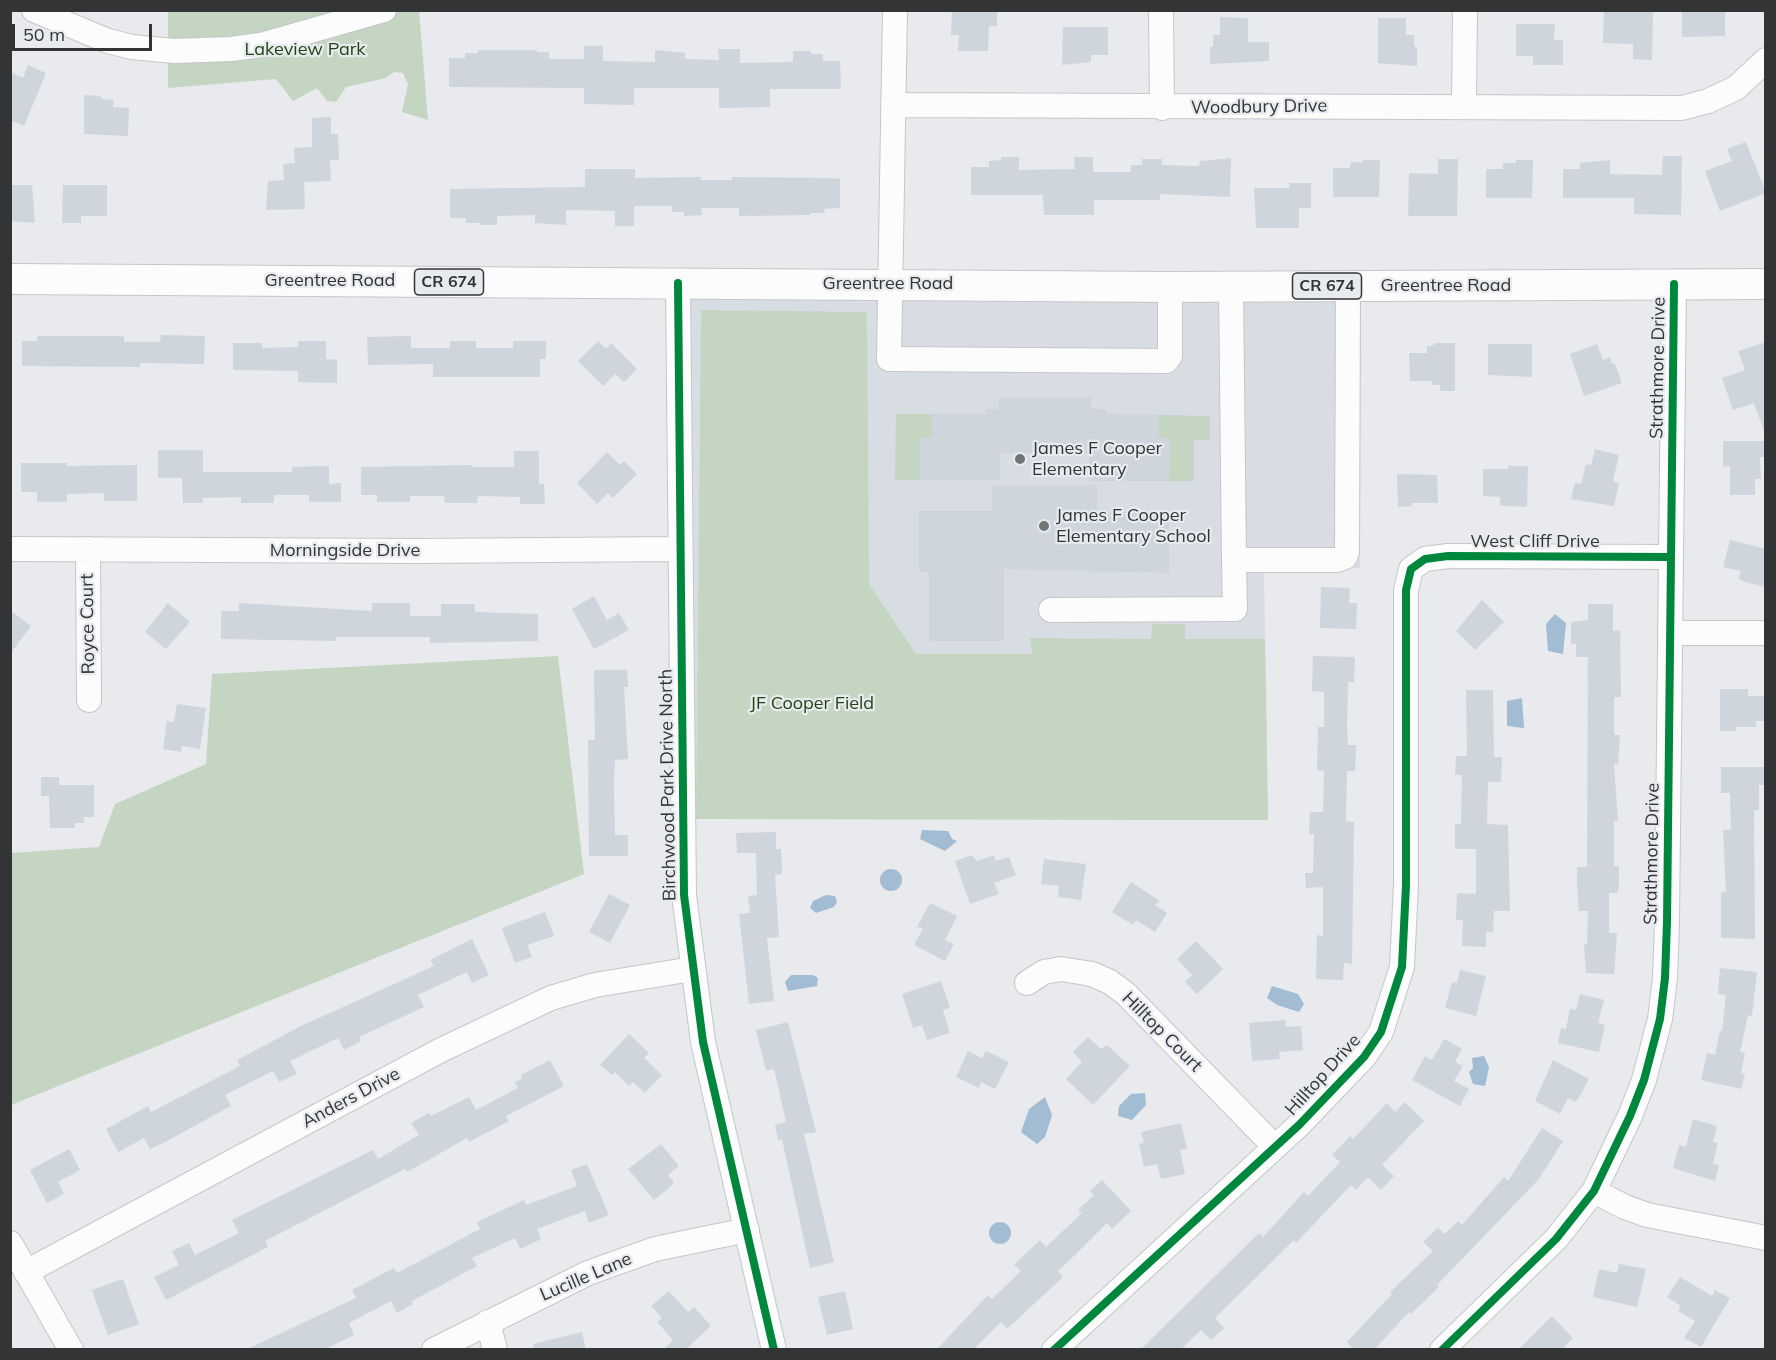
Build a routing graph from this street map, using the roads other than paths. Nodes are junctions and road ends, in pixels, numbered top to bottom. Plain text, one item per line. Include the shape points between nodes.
1 (34, 10) edge
2 (384, 10) edge
3 (895, 10) edge
4 (1161, 10) edge
5 (1465, 10) edge
6 (1766, 60) edge
7 (893, 105) junction
8 (1464, 105) junction
9 (1162, 108) junction
10 (10, 279) edge
11 (678, 283) junction
12 (888, 284) junction
13 (1674, 284) junction
14 (1766, 284) edge
15 (1231, 286) junction
16 (1347, 286) junction
17 (1170, 287) junction
18 (10, 549) edge
19 (88, 549) junction
20 (680, 549) junction
21 (1671, 557) junction
22 (1234, 560) junction
23 (1409, 578) joint
24 (1051, 610) dead end
25 (1670, 633) junction
26 (1766, 633) edge
27 (89, 699) dead end
28 (692, 969) junction
29 (1027, 983) dead end
30 (1275, 1147) junction
31 (1594, 1191) junction
32 (747, 1230) junction
33 (1766, 1238) edge
34 (10, 1243) edge
35 (26, 1272) junction
36 (488, 1322) junction
37 (71, 1350) edge
38 (434, 1350) edge
39 (495, 1350) edge
40 (774, 1350) edge
41 (1054, 1350) edge
42 (1442, 1350) edge

1 - 2 street via 108,41 174,51 246,48
3 - 7 street
4 - 9 street
5 - 8 street
6 - 8 street, Woodbury Drive via 1736,88 1683,108
7 - 9 street, Woodbury Drive
7 - 12 street
8 - 9 street, Woodbury Drive
10 - 11 main road, Greentree Road / CR 674
11 - 12 main road, Greentree Road / CR 674
11 - 20 street, Birchwood Park Drive North
12 - 17 main road, Greentree Road / CR 674
12 - 17 street via 888,355 892,361 1166,361 1170,356
13 - 14 main road, Greentree Road / CR 674
13 - 16 main road, Greentree Road / CR 674
13 - 21 street, Strathmore Drive
15 - 16 main road, Greentree Road / CR 674
15 - 17 main road, Greentree Road / CR 674
15 - 22 street
16 - 22 street via 1345,557
18 - 19 street, Morningside Drive
19 - 20 street, Morningside Drive
19 - 27 street, Royce Court
20 - 28 street, Birchwood Park Drive North via 684,896
21 - 23 street, West Cliff Drive via 1433,557 1417,563
21 - 25 street, Strathmore Drive
22 - 24 street via 1235,609
23 - 30 street, Hilltop Drive via 1402,968 1381,1032 1364,1057
25 - 26 street
25 - 31 street, Strathmore Drive via 1665,978 1660,1019 1644,1080
28 - 32 street, Birchwood Park Drive North via 703,1042
28 - 35 street, Anders Drive via 595,985 551,998 441,1050
29 - 30 street, Hilltop Court via 1044,972 1061,969 1092,974 1110,982
30 - 41 street, Hilltop Drive
31 - 33 street via 1647,1215
31 - 42 street, Strathmore Drive via 1556,1239
32 - 36 street, Lucille Lane via 655,1249 588,1273
32 - 40 street, Birchwood Park Drive North
34 - 35 street
35 - 37 street
36 - 38 street, Lucille Lane
36 - 39 street

